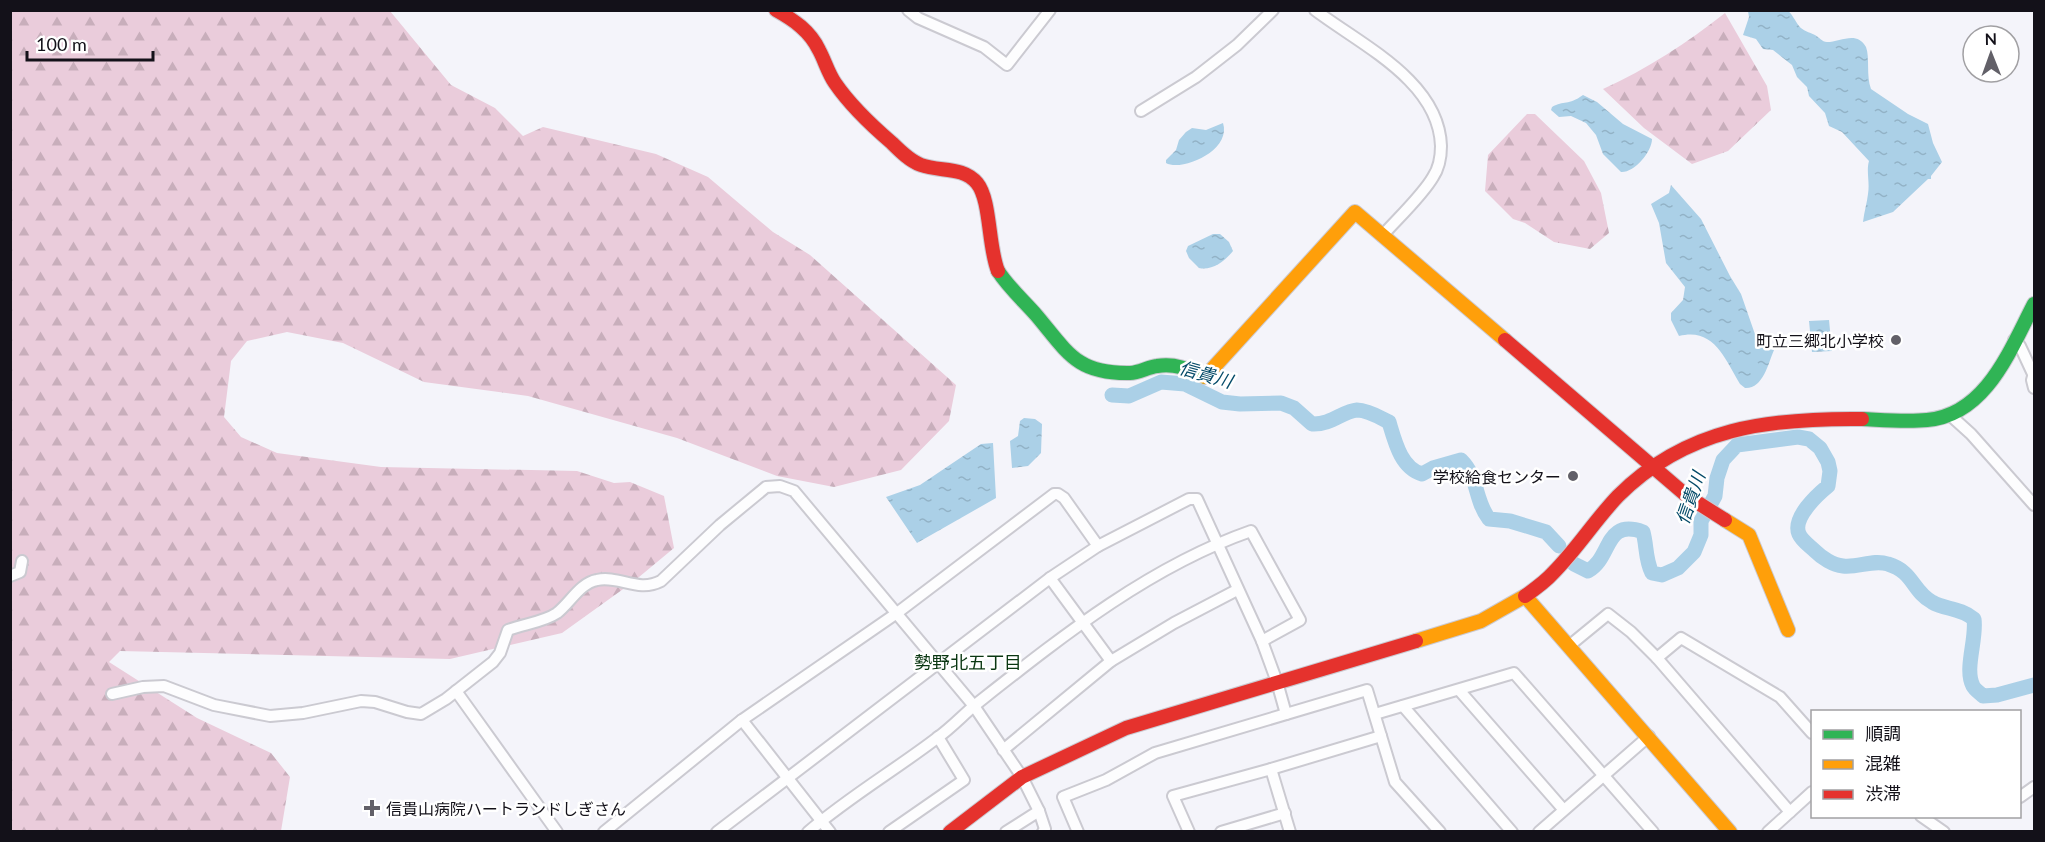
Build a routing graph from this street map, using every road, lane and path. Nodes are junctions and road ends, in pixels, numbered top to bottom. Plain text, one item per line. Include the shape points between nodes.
1 (776, 10) edge
2 (908, 10) edge
3 (1050, 10) edge
4 (1273, 10) edge
5 (1315, 10) edge
6 (1141, 111) dead end
7 (1382, 236) junction
8 (2034, 304) edge
9 (2014, 340) junction
10 (2034, 373) edge
11 (2034, 388) edge
12 (1950, 415) junction
13 (1654, 466) junction
14 (2034, 505) edge
15 (1218, 543) junction
16 (1098, 546) junction
17 (22, 561) dead end
18 (10, 576) edge
19 (1050, 578) junction
20 (1237, 590) junction
21 (1525, 596) junction
22 (897, 613) junction
23 (1083, 622) junction
24 (1788, 630) dead end
25 (1262, 641) junction
26 (1569, 646) junction
27 (1657, 658) junction
28 (1111, 661) junction
29 (939, 664) junction
30 (1277, 682) junction
31 (1459, 690) junction
32 (456, 691) junction
33 (112, 694) dead end
34 (974, 706) junction
35 (1403, 706) junction
36 (1286, 714) junction
37 (1375, 714) junction
38 (742, 720) junction
39 (1811, 733) edge
40 (1381, 736) junction
41 (1648, 736) junction
42 (938, 737) junction
43 (1003, 750) junction
44 (1271, 769) junction
45 (1604, 774) junction
46 (789, 777) junction
47 (1022, 777) junction
48 (2034, 787) edge
49 (1811, 793) edge
50 (2021, 796) edge
51 (1563, 809) junction
52 (1039, 811) junction
53 (1790, 812) junction
54 (1285, 813) junction
55 (1924, 818) edge
56 (822, 820) junction
57 (1773, 830) edge
58 (557, 831) edge
59 (604, 831) edge
60 (717, 831) edge
61 (808, 831) edge
62 (830, 831) edge
63 (889, 831) edge
64 (950, 831) edge
65 (1006, 831) edge
66 (1043, 831) edge
67 (1078, 831) edge
68 (1189, 831) edge
69 (1221, 831) edge
70 (1290, 831) edge
71 (1440, 831) edge
72 (1512, 831) edge
73 (1540, 831) edge
74 (1653, 831) edge
75 (1730, 831) edge
76 (1944, 831) edge

1 - 7 street via 791,18 814,40 835,83 912,160 972,176 983,191 996,269 1063,349 1079,363 1096,370 1132,373 1178,365 1205,377 1355,212
2 - 3 street via 984,47 1007,65
4 - 6 street via 1196,77
5 - 7 street via 1393,64 1409,79 1435,117 1441,158 1434,177
7 - 13 street
8 - 9 street
9 - 10 street
9 - 12 street via 1981,392 1970,404
10 - 11 street
12 - 13 street via 1927,420 1768,422 1701,439
12 - 14 street
13 - 21 street via 1603,511 1555,571
13 - 24 street via 1687,496 1749,535
15 - 16 street via 1197,499 1193,498
15 - 20 street
15 - 23 street via 1150,578
15 - 25 street via 1251,531 1300,620
16 - 19 street
16 - 22 street via 1064,498 1056,493
17 - 18 street via 20,572
19 - 23 street
19 - 29 street
20 - 25 street
20 - 28 street
21 - 26 street
21 - 30 street via 1481,621
22 - 29 street
22 - 32 street via 794,491 766,487 661,581 637,586 596,580 583,587 557,613 508,630 493,662
22 - 38 street
23 - 28 street
23 - 34 street
25 - 30 street
26 - 27 street via 1608,614
26 - 41 street
27 - 39 street via 1681,638 1780,697
27 - 53 street
28 - 43 street
29 - 34 street
29 - 46 street
30 - 36 street
30 - 47 street via 1126,728
31 - 35 street
31 - 45 street via 1514,673
31 - 51 street
32 - 33 street via 422,714 361,701 270,716 207,703 164,686
32 - 58 street
34 - 42 street
34 - 43 street
35 - 37 street
35 - 72 street
36 - 37 street via 1367,690
36 - 67 street via 1155,753 1106,780 1063,797
37 - 40 street
38 - 46 street
38 - 59 street
40 - 44 street
40 - 71 street via 1395,782
41 - 45 street
41 - 75 street
42 - 56 street
42 - 63 street via 964,780
43 - 47 street
44 - 54 street
44 - 68 street via 1173,796
45 - 51 street
45 - 74 street
46 - 56 street
46 - 60 street
47 - 52 street
47 - 64 street
48 - 50 street
49 - 53 street
51 - 73 street
52 - 65 street
52 - 66 street
53 - 57 street
54 - 69 street
54 - 70 street
55 - 76 street
56 - 61 street
56 - 62 street

